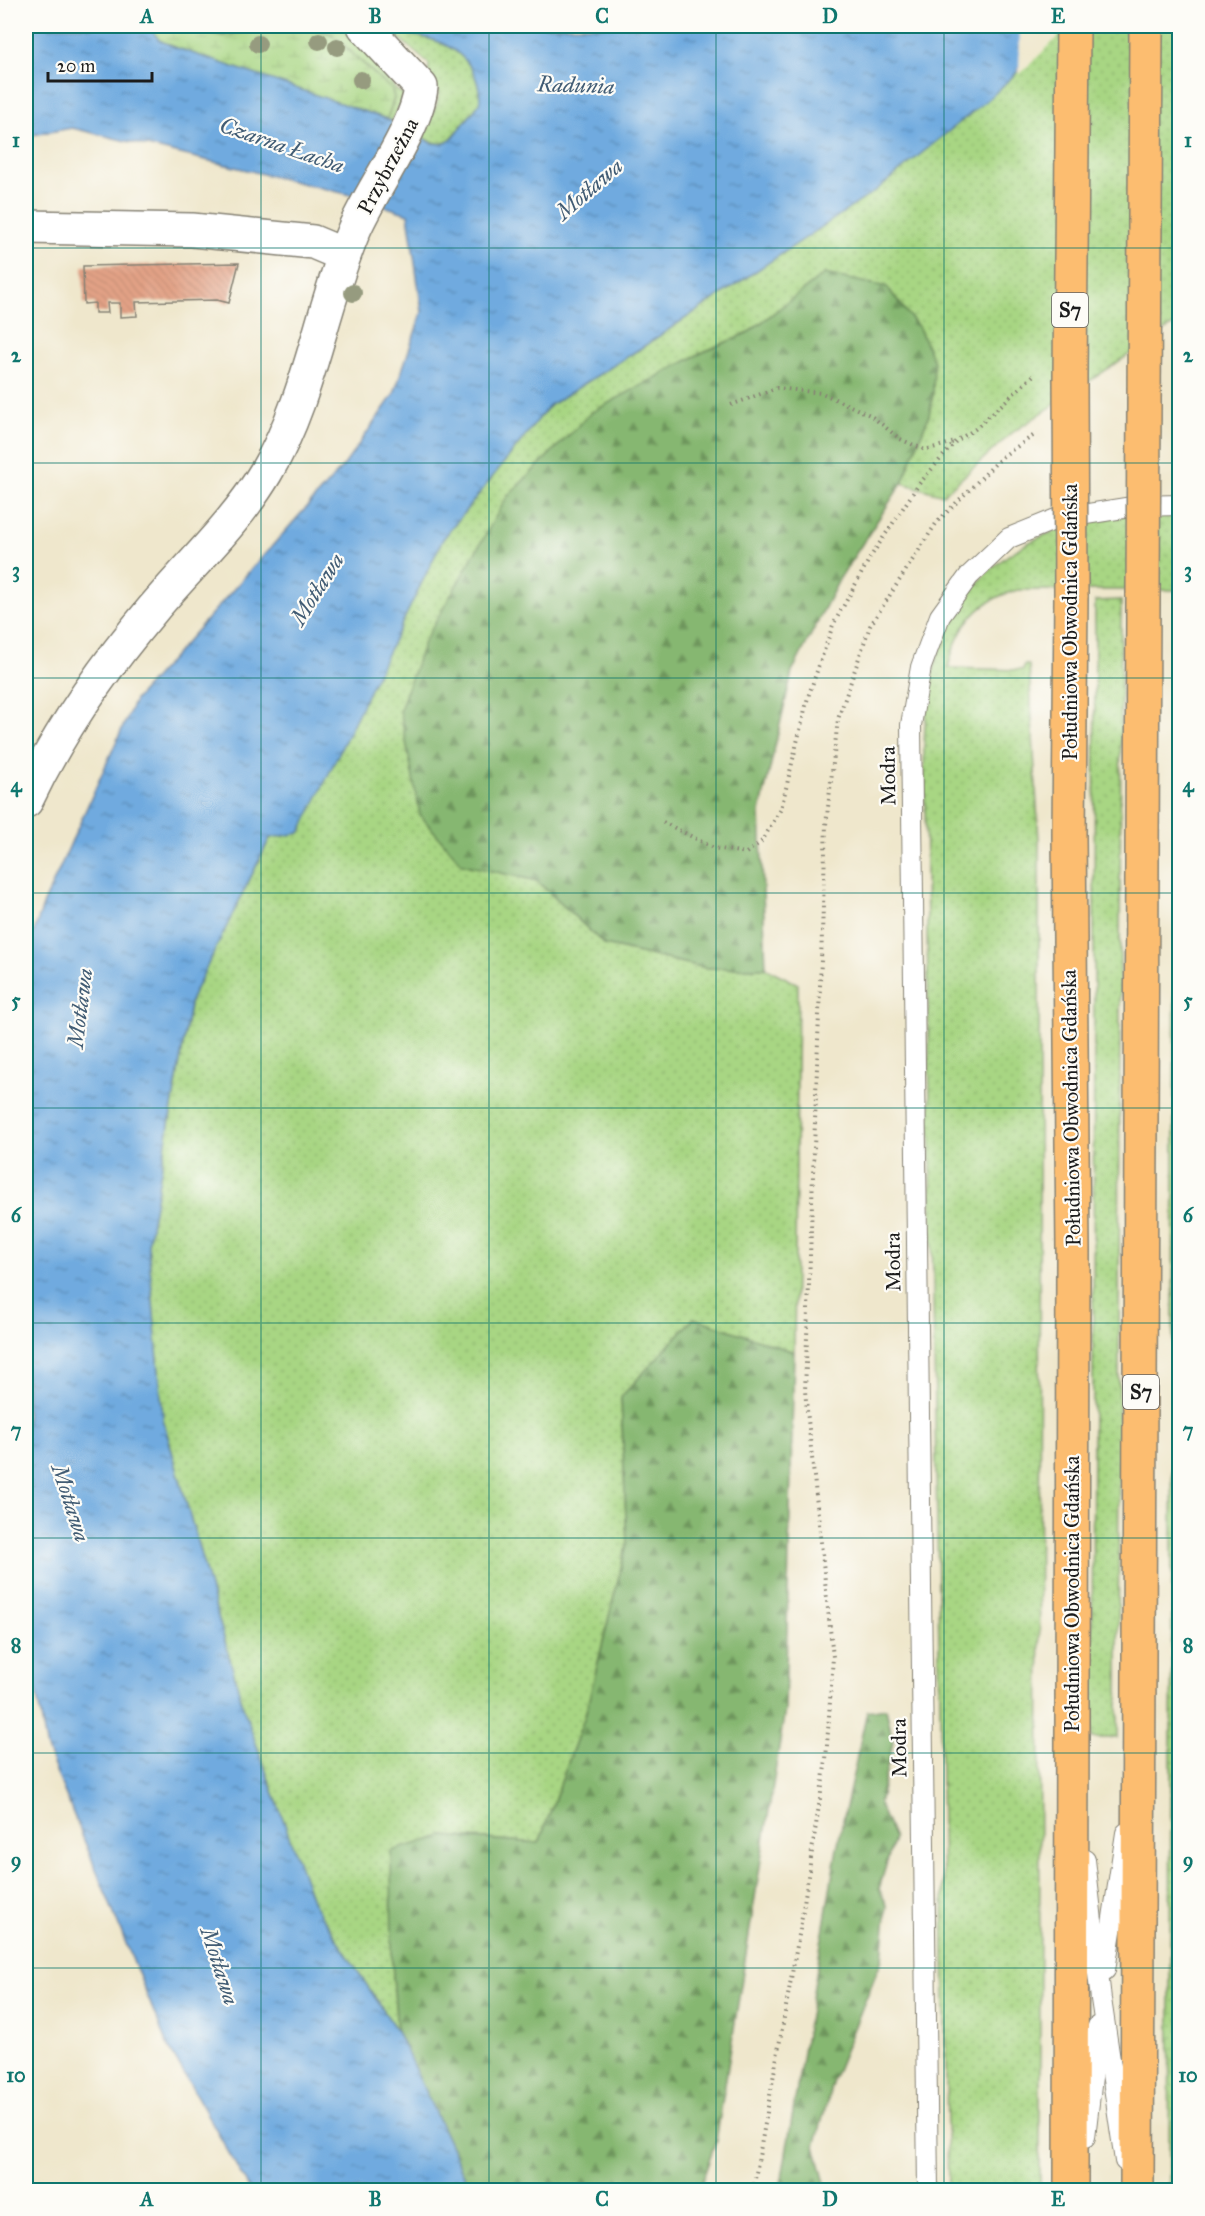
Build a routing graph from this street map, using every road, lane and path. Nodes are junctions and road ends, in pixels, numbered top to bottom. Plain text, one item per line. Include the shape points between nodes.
1 (364, 26) edge
2 (1072, 26) edge
3 (1146, 26) edge
4 (26, 227) edge
5 (344, 255) junction
6 (731, 405) dead end
7 (1003, 456) dead end
8 (1179, 505) edge
9 (26, 801) edge
10 (663, 822) dead end
11 (1072, 1738) junction
12 (1139, 1740) junction
13 (1101, 1999) junction
14 (753, 2190) edge
15 (928, 2190) edge
16 (1071, 2190) edge
17 (1078, 2190) edge
18 (1129, 2190) edge
19 (1137, 2190) edge

1 - 5 street, Przybrzeżna via 421,87 419,106 365,204
2 - 11 highway, Południowa Obwodnica Gdańska / S7, bridge
3 - 12 highway, S7, bridge
4 - 5 street via 192,230 313,242
5 - 9 street, Przybrzeżna via 309,366 282,440 266,471 248,499 87,693 40,770
6 - 10 path via 777,388 822,393 870,415 900,439 925,450 956,441 919,484 871,556 833,625 808,697 781,809 762,841 746,853 714,848
7 - 14 path via 937,522 870,626 838,719 825,825 805,1391 833,1657 826,1760
8 - 15 lane, Modra via 1137,506 1056,519 1009,538 969,576 940,616 921,667 911,725
11 - 13 lane
11 - 16 highway, Południowa Obwodnica Gdańska / S7
12 - 13 lane
12 - 19 highway, S7
13 - 17 lane
13 - 18 lane

